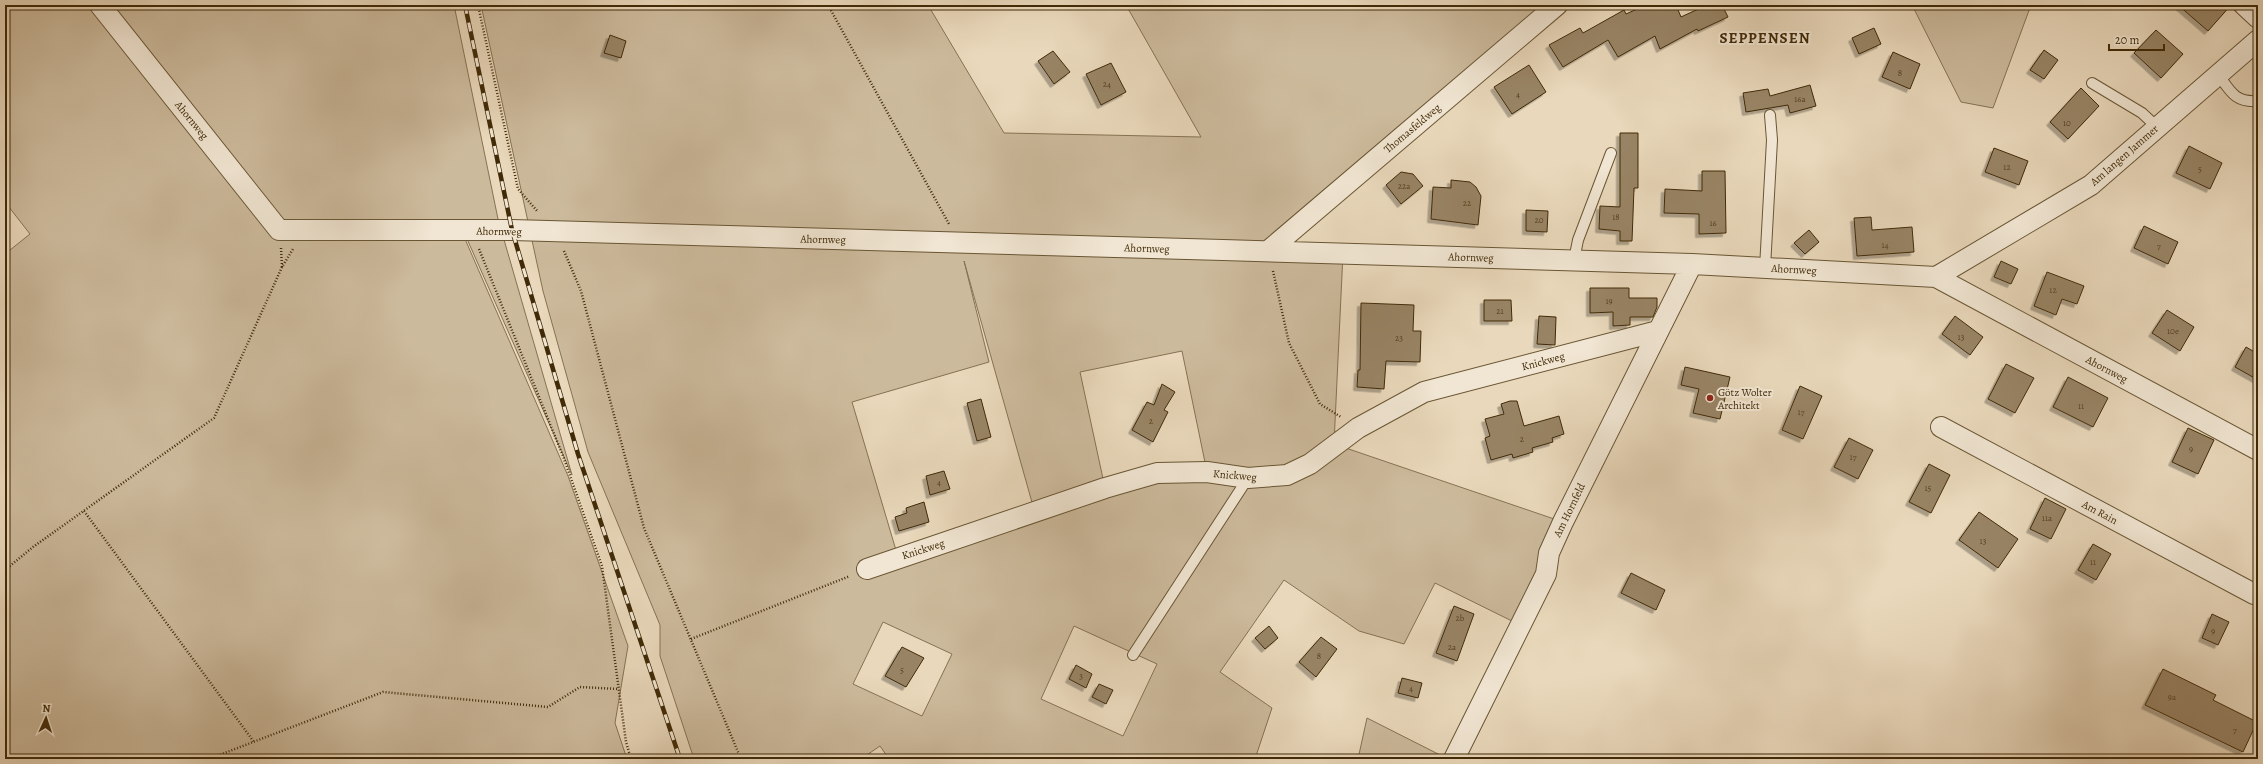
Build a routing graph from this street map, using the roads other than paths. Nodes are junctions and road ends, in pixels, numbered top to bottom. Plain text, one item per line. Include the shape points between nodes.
1 (100, 5) edge
2 (1557, 5) edge
3 (2244, 5) edge
4 (2258, 18) edge
5 (2258, 40) edge
6 (2218, 74) junction
7 (2092, 83) dead end
8 (2258, 101) edge
9 (1770, 115) dead end
10 (2157, 127) junction
11 (1611, 153) dead end
12 (1268, 251) junction
13 (1574, 260) junction
14 (1692, 264) junction
15 (1765, 268) junction
16 (1936, 277) junction
17 (1658, 331) junction
18 (1942, 427) dead end
19 (2258, 450) edge
20 (1248, 478) junction
21 (867, 569) road end
22 (2258, 593) edge
23 (1133, 655) dead end
24 (1454, 759) edge

1 - 12 street, Ahornweg via 279,230 471,230
2 - 12 street, Thomasfeldweg
3 - 4 street
5 - 6 street, Am langen Jammer
6 - 8 lane via 2240,100
6 - 10 street, Am langen Jammer
7 - 10 lane via 2142,113
9 - 15 lane via 1772,140
10 - 16 street, Am langen Jammer via 2091,185
11 - 13 lane via 1578,240
12 - 13 street, Ahornweg
13 - 14 street, Ahornweg
14 - 15 street, Ahornweg
14 - 17 street, Am Hornfeld
15 - 16 street, Ahornweg
16 - 19 street, Ahornweg
17 - 20 street, Knickweg via 1424,392 1358,428 1310,464 1287,475
17 - 24 street, Am Hornfeld via 1549,553 1546,574
18 - 22 street, Am Rain via 2254,594
20 - 21 street, Knickweg via 1207,472 1157,473 1105,488
20 - 23 lane

